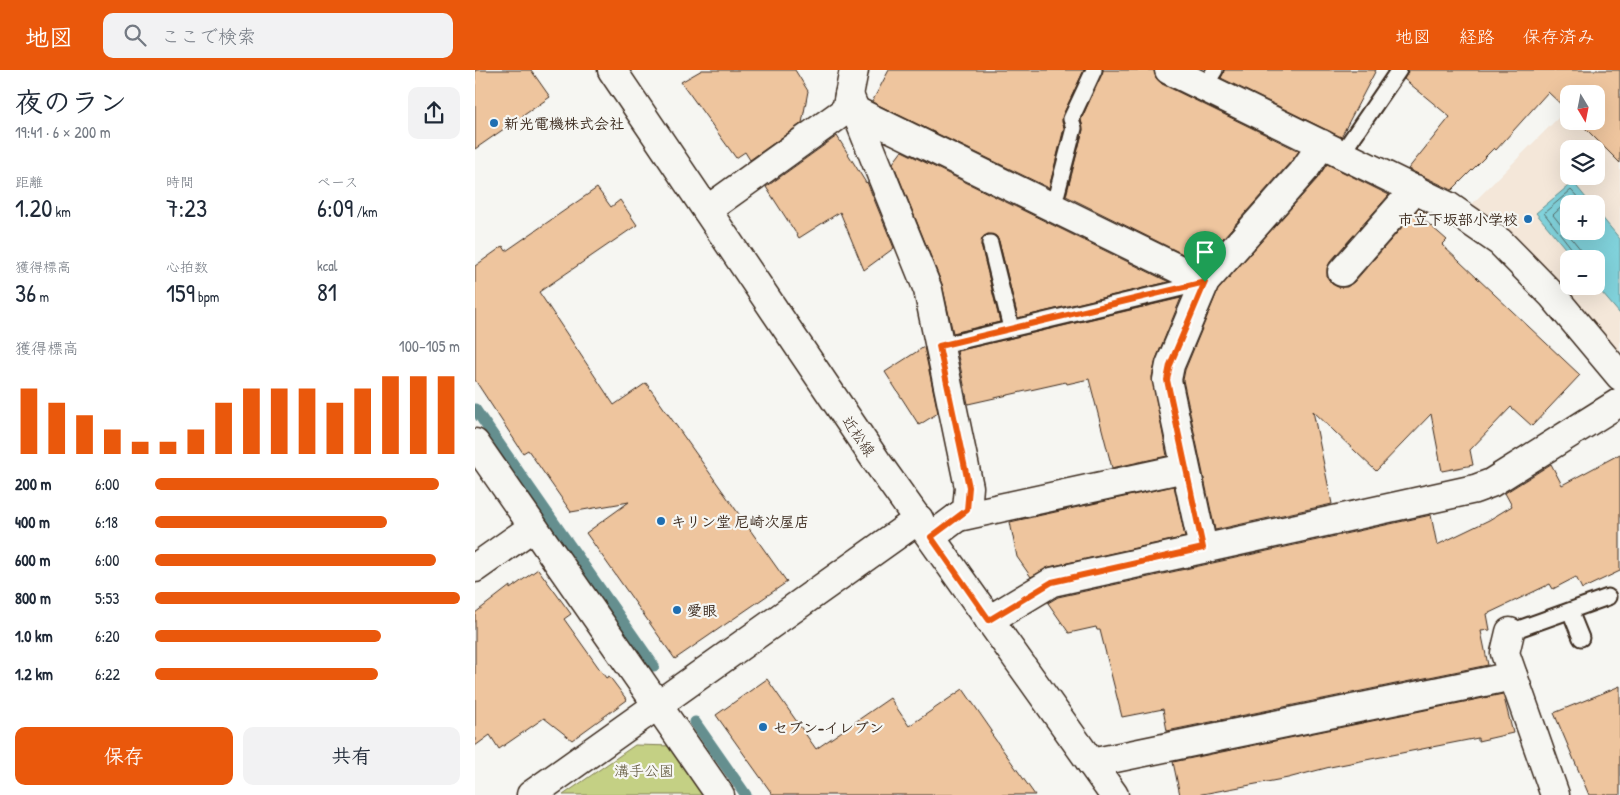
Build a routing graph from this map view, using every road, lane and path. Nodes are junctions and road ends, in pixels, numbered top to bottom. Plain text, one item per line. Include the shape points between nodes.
1 (612, 70) edge
2 (1094, 70) edge
3 (1169, 70) edge
4 (1399, 70) edge
5 (1209, 78) edge
6 (853, 92) edge
7 (1332, 148) junction
8 (1415, 189) junction
9 (1053, 208) junction
10 (707, 210) junction
11 (990, 243) dead end
12 (1342, 272) dead end
13 (1205, 282) junction
14 (1011, 328) junction
15 (939, 346) junction
16 (1620, 376) edge
17 (1620, 402) edge
18 (477, 449) edge
19 (1185, 468) junction
20 (958, 517) junction
21 (533, 527) junction
22 (925, 528) junction
23 (1203, 548) junction
24 (475, 568) edge
25 (1608, 597) dead end
26 (1570, 610) junction
27 (989, 620) junction
28 (1510, 632) joint
29 (1581, 638) dead end
30 (1513, 676) junction
31 (658, 706) junction
32 (1091, 763) junction
33 (531, 795) edge
34 (721, 795) edge
35 (1114, 795) edge
36 (1555, 795) edge

1 - 10 street, 近松線
2 - 9 lane via 1071,119 1074,128
3 - 5 street
4 - 7 lane
5 - 7 street
6 - 9 street
6 - 10 street via 847,110
6 - 15 street via 928,290
7 - 8 street
7 - 13 street via 1305,169
8 - 12 street
8 - 16 street via 1449,206 1500,242 1553,296
9 - 13 street
10 - 22 street, 近松線
11 - 14 lane
13 - 14 lane
13 - 19 street via 1170,365 1167,380
14 - 15 lane
15 - 20 street via 969,487 967,510
17 - 23 street via 1491,483 1475,489
18 - 21 street
19 - 20 street
19 - 23 street
20 - 22 street
21 - 24 street
21 - 31 street
22 - 27 street, 近松線
22 - 31 street
23 - 27 street via 1052,582
25 - 26 lane
26 - 28 lane
26 - 29 lane
27 - 32 street, 近松線
28 - 30 street via 1505,653
30 - 32 street
30 - 36 street
31 - 33 street
31 - 34 street
32 - 35 street, 近松線

